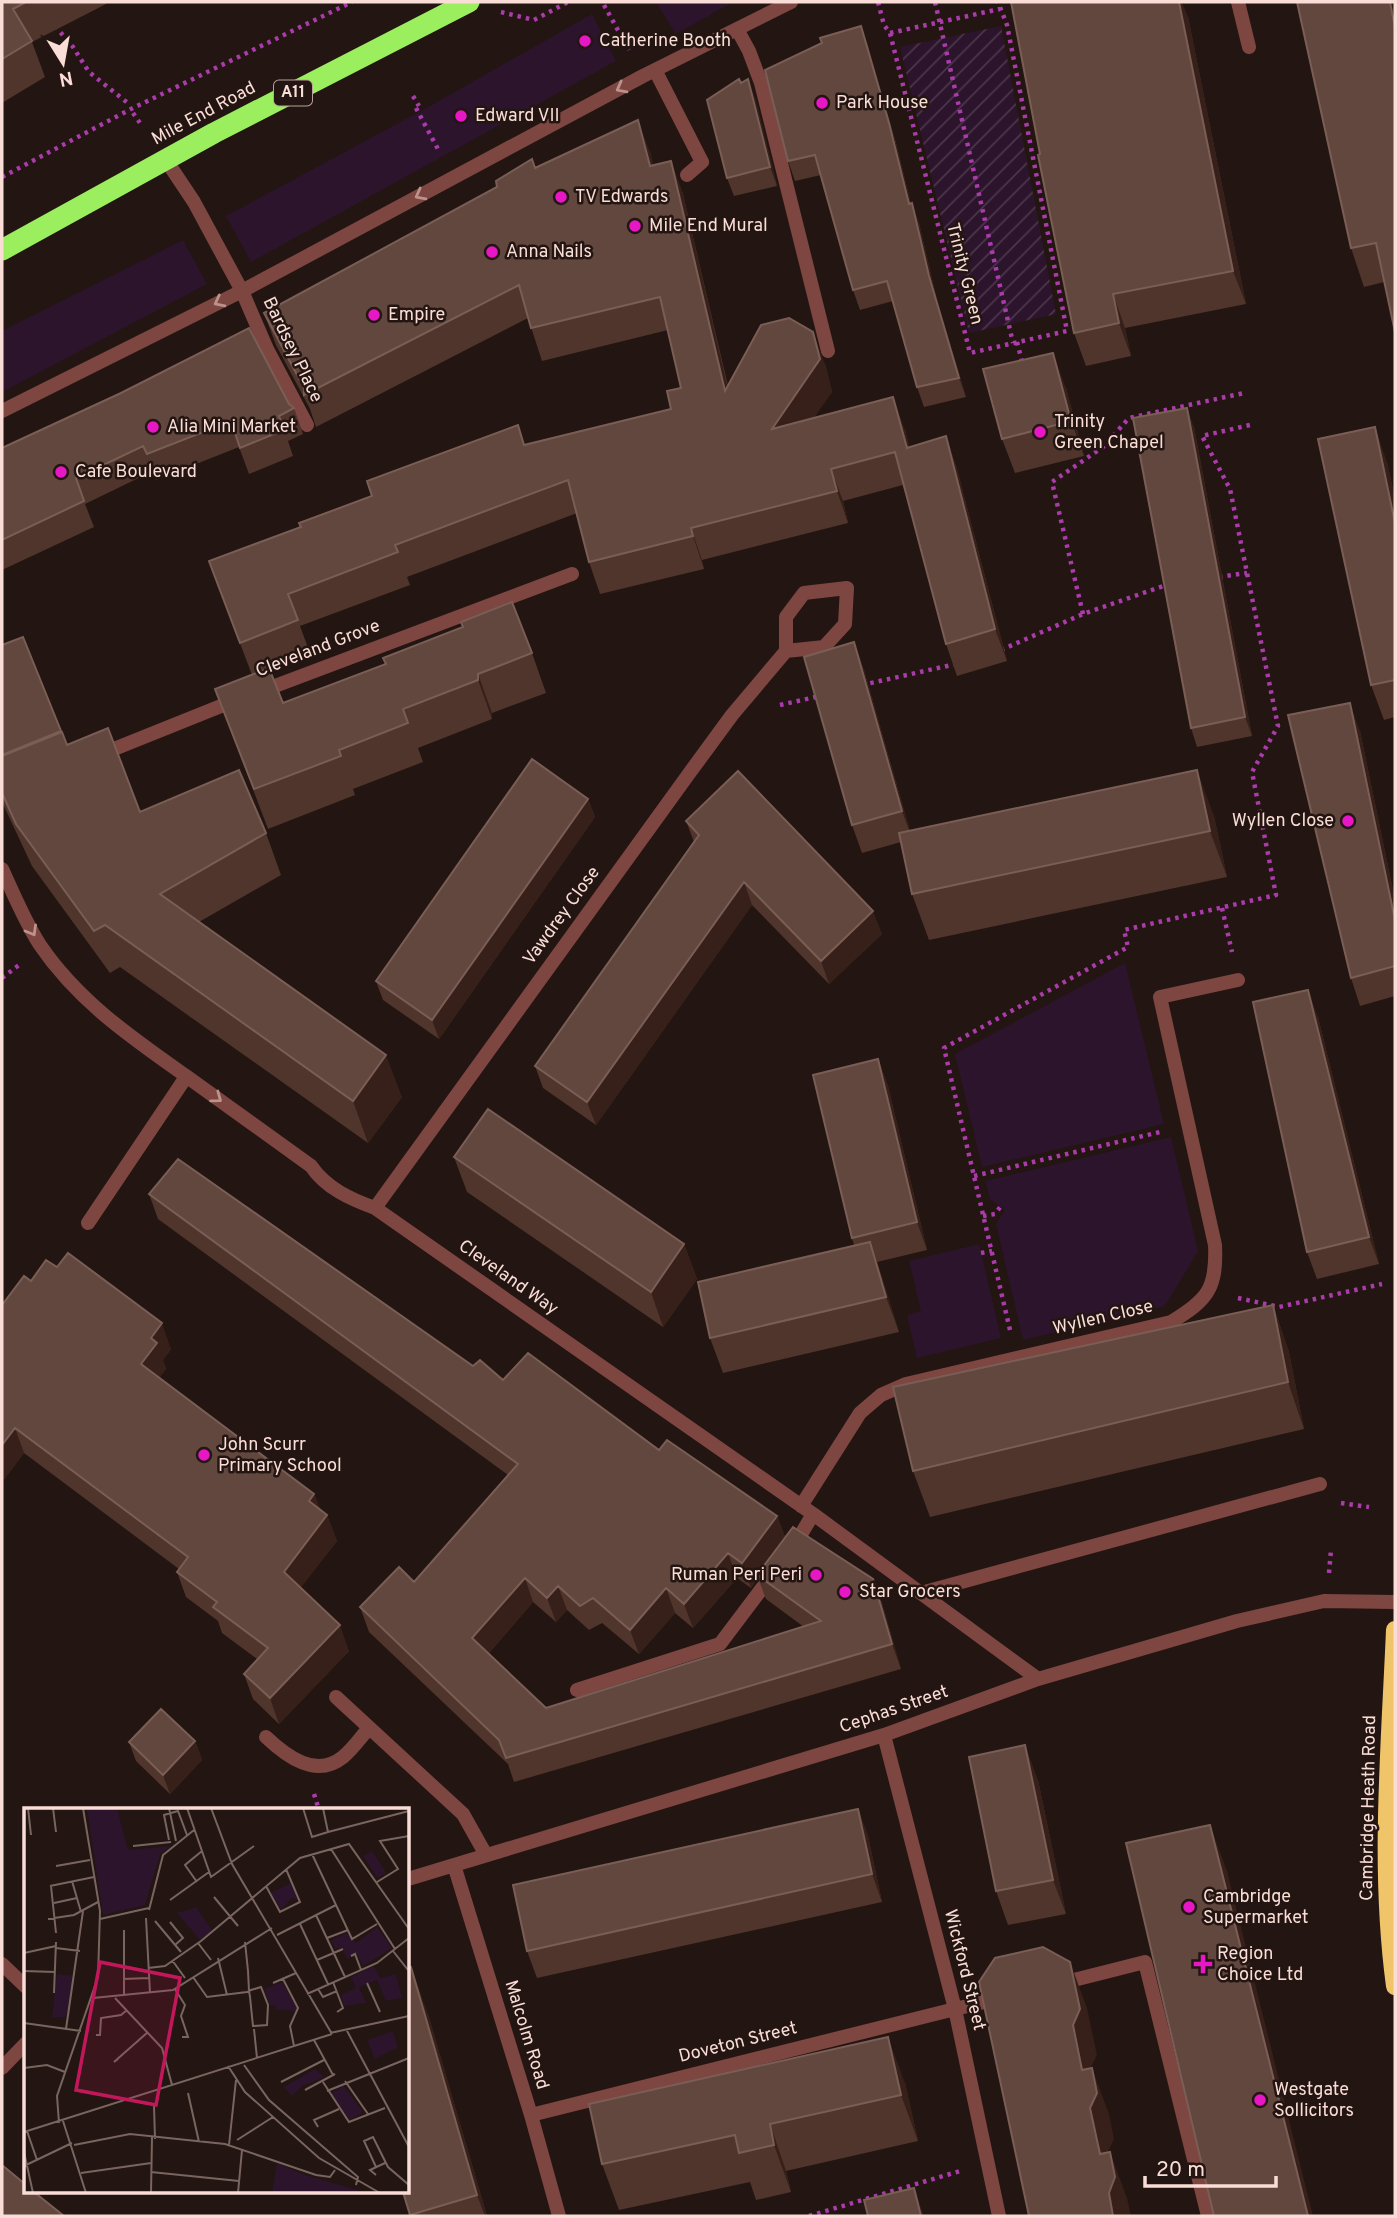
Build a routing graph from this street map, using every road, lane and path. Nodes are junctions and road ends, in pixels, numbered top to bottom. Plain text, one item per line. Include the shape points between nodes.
1 (352, 2) edge
2 (467, 2) edge
3 (568, 2) edge
4 (791, 2) edge
5 (878, 2) edge
6 (934, 2) edge
7 (998, 2) edge
8 (1238, 2) edge
9 (604, 5) dead end
10 (1000, 9) junction
11 (50, 20) dead end
12 (939, 22) junction
13 (737, 29) junction
14 (890, 33) junction
15 (1249, 47) dead end
16 (632, 57) dead end
17 (655, 70) junction
18 (413, 96) dead end
19 (129, 104) dead end
20 (419, 106) dead end
21 (133, 113) dead end
22 (140, 123) dead end
23 (166, 160) junction
24 (687, 175) dead end
25 (2, 177) edge
26 (2, 250) edge
27 (242, 291) junction
28 (1015, 342) junction
29 (828, 351) dead end
30 (1024, 369) edge
31 (1244, 394) dead end
32 (2, 411) edge
33 (307, 425) edge
34 (1250, 425) dead end
35 (1247, 573) junction
36 (572, 574) dead end
37 (1208, 578) edge
38 (1181, 582) edge
39 (1083, 614) junction
40 (786, 651) junction
41 (992, 653) edge
42 (967, 660) edge
43 (855, 687) edge
44 (830, 693) edge
45 (732, 715) junction
46 (85, 761) edge
47 (2, 869) edge
48 (1222, 908) junction
49 (1238, 980) joint
50 (187, 1077) junction
51 (1188, 1125) junction
52 (974, 1176) junction
53 (1001, 1206) dead end
54 (375, 1208) junction
55 (984, 1216) junction
56 (88, 1223) dead end
57 (992, 1251) junction
58 (981, 1253) dead end
59 (1382, 1284) dead end
60 (1210, 1292) junction
61 (1016, 1359) junction
62 (1320, 1484) dead end
63 (807, 1510) junction
64 (1331, 1550) dead end
65 (1328, 1574) dead end
66 (921, 1593) junction
67 (1395, 1602) edge
68 (1395, 1630) edge
69 (1038, 1679) junction
70 (577, 1690) dead end
71 (336, 1697) dead end
72 (369, 1728) junction
73 (884, 1735) junction
74 (266, 1737) dead end
75 (486, 1855) junction
76 (454, 1865) junction
77 (410, 1878) edge
78 (2, 1964) edge
79 (24, 1985) edge
80 (1395, 1986) edge
81 (1037, 1989) edge
82 (1010, 1995) edge
83 (955, 2009) junction
84 (24, 2045) edge
85 (2, 2068) edge
86 (531, 2115) junction
87 (987, 2163) junction
88 (559, 2216) edge
89 (809, 2216) edge
90 (999, 2216) edge
91 (1208, 2216) edge

1 - 25 path, Mile End Road via 131,108
2 - 3 path via 534,20
2 - 23 highway, Mile End Road / A11
4 - 13 street
5 - 14 path, Trinity Green
6 - 12 path
7 - 10 path, Trinity Green
8 - 15 street
9 - 16 path
10 - 12 path
10 - 28 path, Trinity Green via 1007,25 1067,331
11 - 19 path via 89,72
12 - 14 path
12 - 28 path
13 - 17 street
13 - 29 street via 761,83
14 - 28 path, Trinity Green via 970,353
17 - 24 street via 702,162
17 -> 27 street
18 - 20 path
21 - 22 path
23 - 26 highway, Mile End Road / A11
23 - 27 street, Bardsey Place
27 -> 32 street
27 - 33 street, Bardsey Place
28 - 30 path
31 - 39 path via 1129,418 1103,447 1052,482
34 - 35 path via 1202,436 1230,489
35 - 37 path
35 - 48 path via 1278,726 1252,772 1276,895
36 - 46 street, Cleveland Grove
38 - 39 path
39 - 41 path
40 - 40 street via 786,617 804,593 848,589 845,624 824,647
40 - 45 street, Vawdrey Close
42 - 43 path
44 - 45 path
45 - 54 street, Vawdrey Close
47 -> 50 street, Cleveland Way via 27,924 75,989 101,1014
48 - 49 path
48 - 52 path via 1124,930 1128,947 944,1048
49 - 51 street via 1160,997
50 -> 54 street, Cleveland Way via 311,1166 320,1179
50 - 56 street
51 - 52 path
51 - 60 street via 1215,1245 1216,1270
52 - 55 path
53 - 55 path via 995,1214
54 - 63 street, Cleveland Way
55 - 57 path
57 - 58 path
57 - 61 path
59 - 60 path via 1279,1307
60 - 61 street, Wyllen Close via 1195,1308 1171,1322
61 - 63 street, Wyllen Close via 906,1384 881,1395 860,1413
62 - 66 street
63 - 66 street, Cleveland Way
63 - 70 street, Wyllen Close via 791,1551 720,1644
64 - 65 path
66 - 69 street, Cleveland Way
67 - 69 street, Cephas Street via 1311,1602
68 - 80 main road, Cambridge Heath Road via 1386,1890
69 - 73 street, Cephas Street
71 - 72 street
72 - 74 street via 343,1757 320,1766 293,1759
72 - 75 street via 463,1814
73 - 75 street, Cephas Street
73 - 83 street, Wickford Street
75 - 76 street, Cephas Street
76 - 77 street, Cephas Street
76 - 86 street, Malcolm Road
78 - 79 street
81 - 91 street via 1145,1962
82 - 83 street, Doveton Street
83 - 86 street, Doveton Street
83 - 87 street, Wickford Street
84 - 85 street
86 - 88 street, Malcolm Road
87 - 89 path
87 - 90 street, Wickford Street

